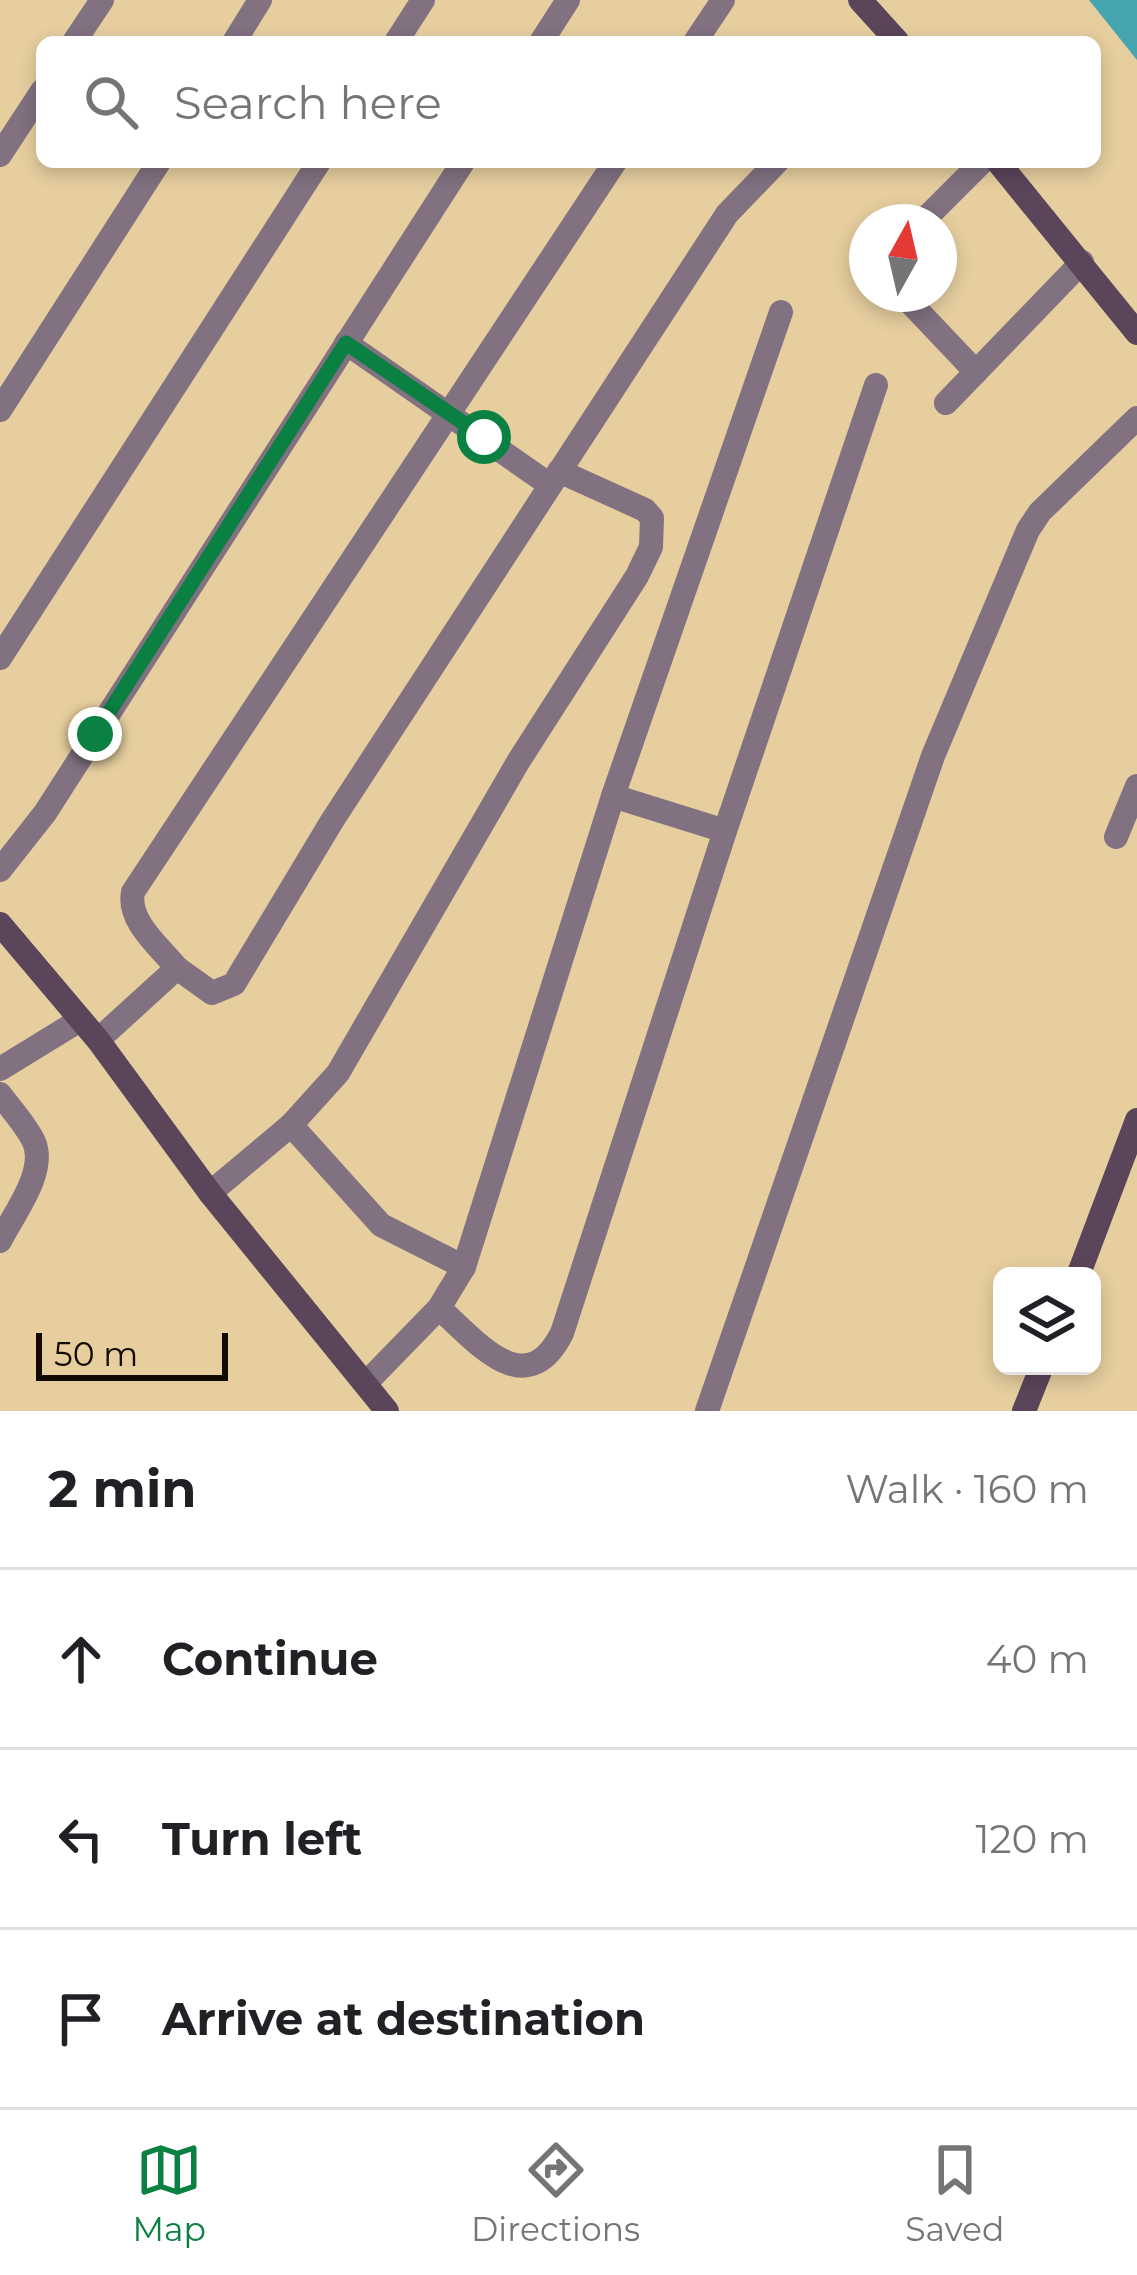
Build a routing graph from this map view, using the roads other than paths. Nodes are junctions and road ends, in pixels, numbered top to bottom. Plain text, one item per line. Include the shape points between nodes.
1 (102, 0) edge
2 (260, 0) edge
3 (423, 0) edge
4 (568, 0) edge
5 (723, 0) edge
6 (860, 0) edge
7 (78, 36) edge
8 (238, 36) edge
9 (400, 36) edge
10 (545, 36) edge
11 (699, 36) edge
12 (893, 36) edge
13 (36, 100) edge
14 (0, 155) edge
15 (155, 168) edge
16 (315, 168) edge
17 (459, 168) edge
18 (611, 168) edge
19 (771, 168) edge
20 (976, 168) edge
21 (1003, 168) edge
22 (940, 204) edge
23 (1082, 262) junction
24 (781, 312) dead end
25 (919, 312) edge
26 (1137, 333) edge
27 (346, 343) junction
28 (976, 372) junction
29 (876, 385) dead end
30 (946, 403) dead end
31 (0, 410) edge
32 (452, 413) junction
33 (1137, 418) edge
34 (554, 478) junction
35 (0, 658) edge
36 (1137, 786) edge
37 (613, 796) junction
38 (724, 831) junction
39 (1116, 837) dead end
40 (0, 870) edge
41 (0, 924) edge
42 (177, 968) junction
43 (80, 1020) junction
44 (98, 1040) junction
45 (0, 1069) edge
46 (0, 1094) edge
47 (1137, 1120) edge
48 (291, 1125) junction
49 (210, 1193) junction
50 (0, 1241) edge
51 (1081, 1267) edge
52 (464, 1268) junction
53 (439, 1308) junction
54 (1038, 1375) edge
55 (366, 1383) junction
56 (387, 1411) edge
57 (707, 1411) edge
58 (1024, 1411) edge

1 - 7 street
2 - 8 street
3 - 9 street
4 - 10 street
5 - 11 street
6 - 12 main road
13 - 14 street
15 - 31 street
16 - 35 street
17 - 27 street
18 - 32 street
19 - 34 street via 727,214
20 - 22 street
21 - 23 main road
23 - 26 main road
23 - 28 street
24 - 37 street
25 - 28 street
27 - 32 street
27 - 40 street via 45,813
28 - 30 street
29 - 38 street
32 - 34 street
32 - 42 street via 133,892 137,920
33 - 57 street via 1028,530 933,756
34 - 42 street via 234,984 212,993
34 - 48 street via 645,510 651,547 338,1073
36 - 39 street
37 - 38 street
37 - 52 street
38 - 53 street via 553,1351 537,1365 514,1366
41 - 43 main road
42 - 44 street
43 - 44 main road
43 - 45 street
44 - 49 main road
46 - 50 street via 35,1143 37,1160
47 - 51 main road
48 - 49 street
48 - 52 street via 381,1225
49 - 55 main road
52 - 53 street
53 - 55 street
54 - 58 main road
55 - 56 main road

